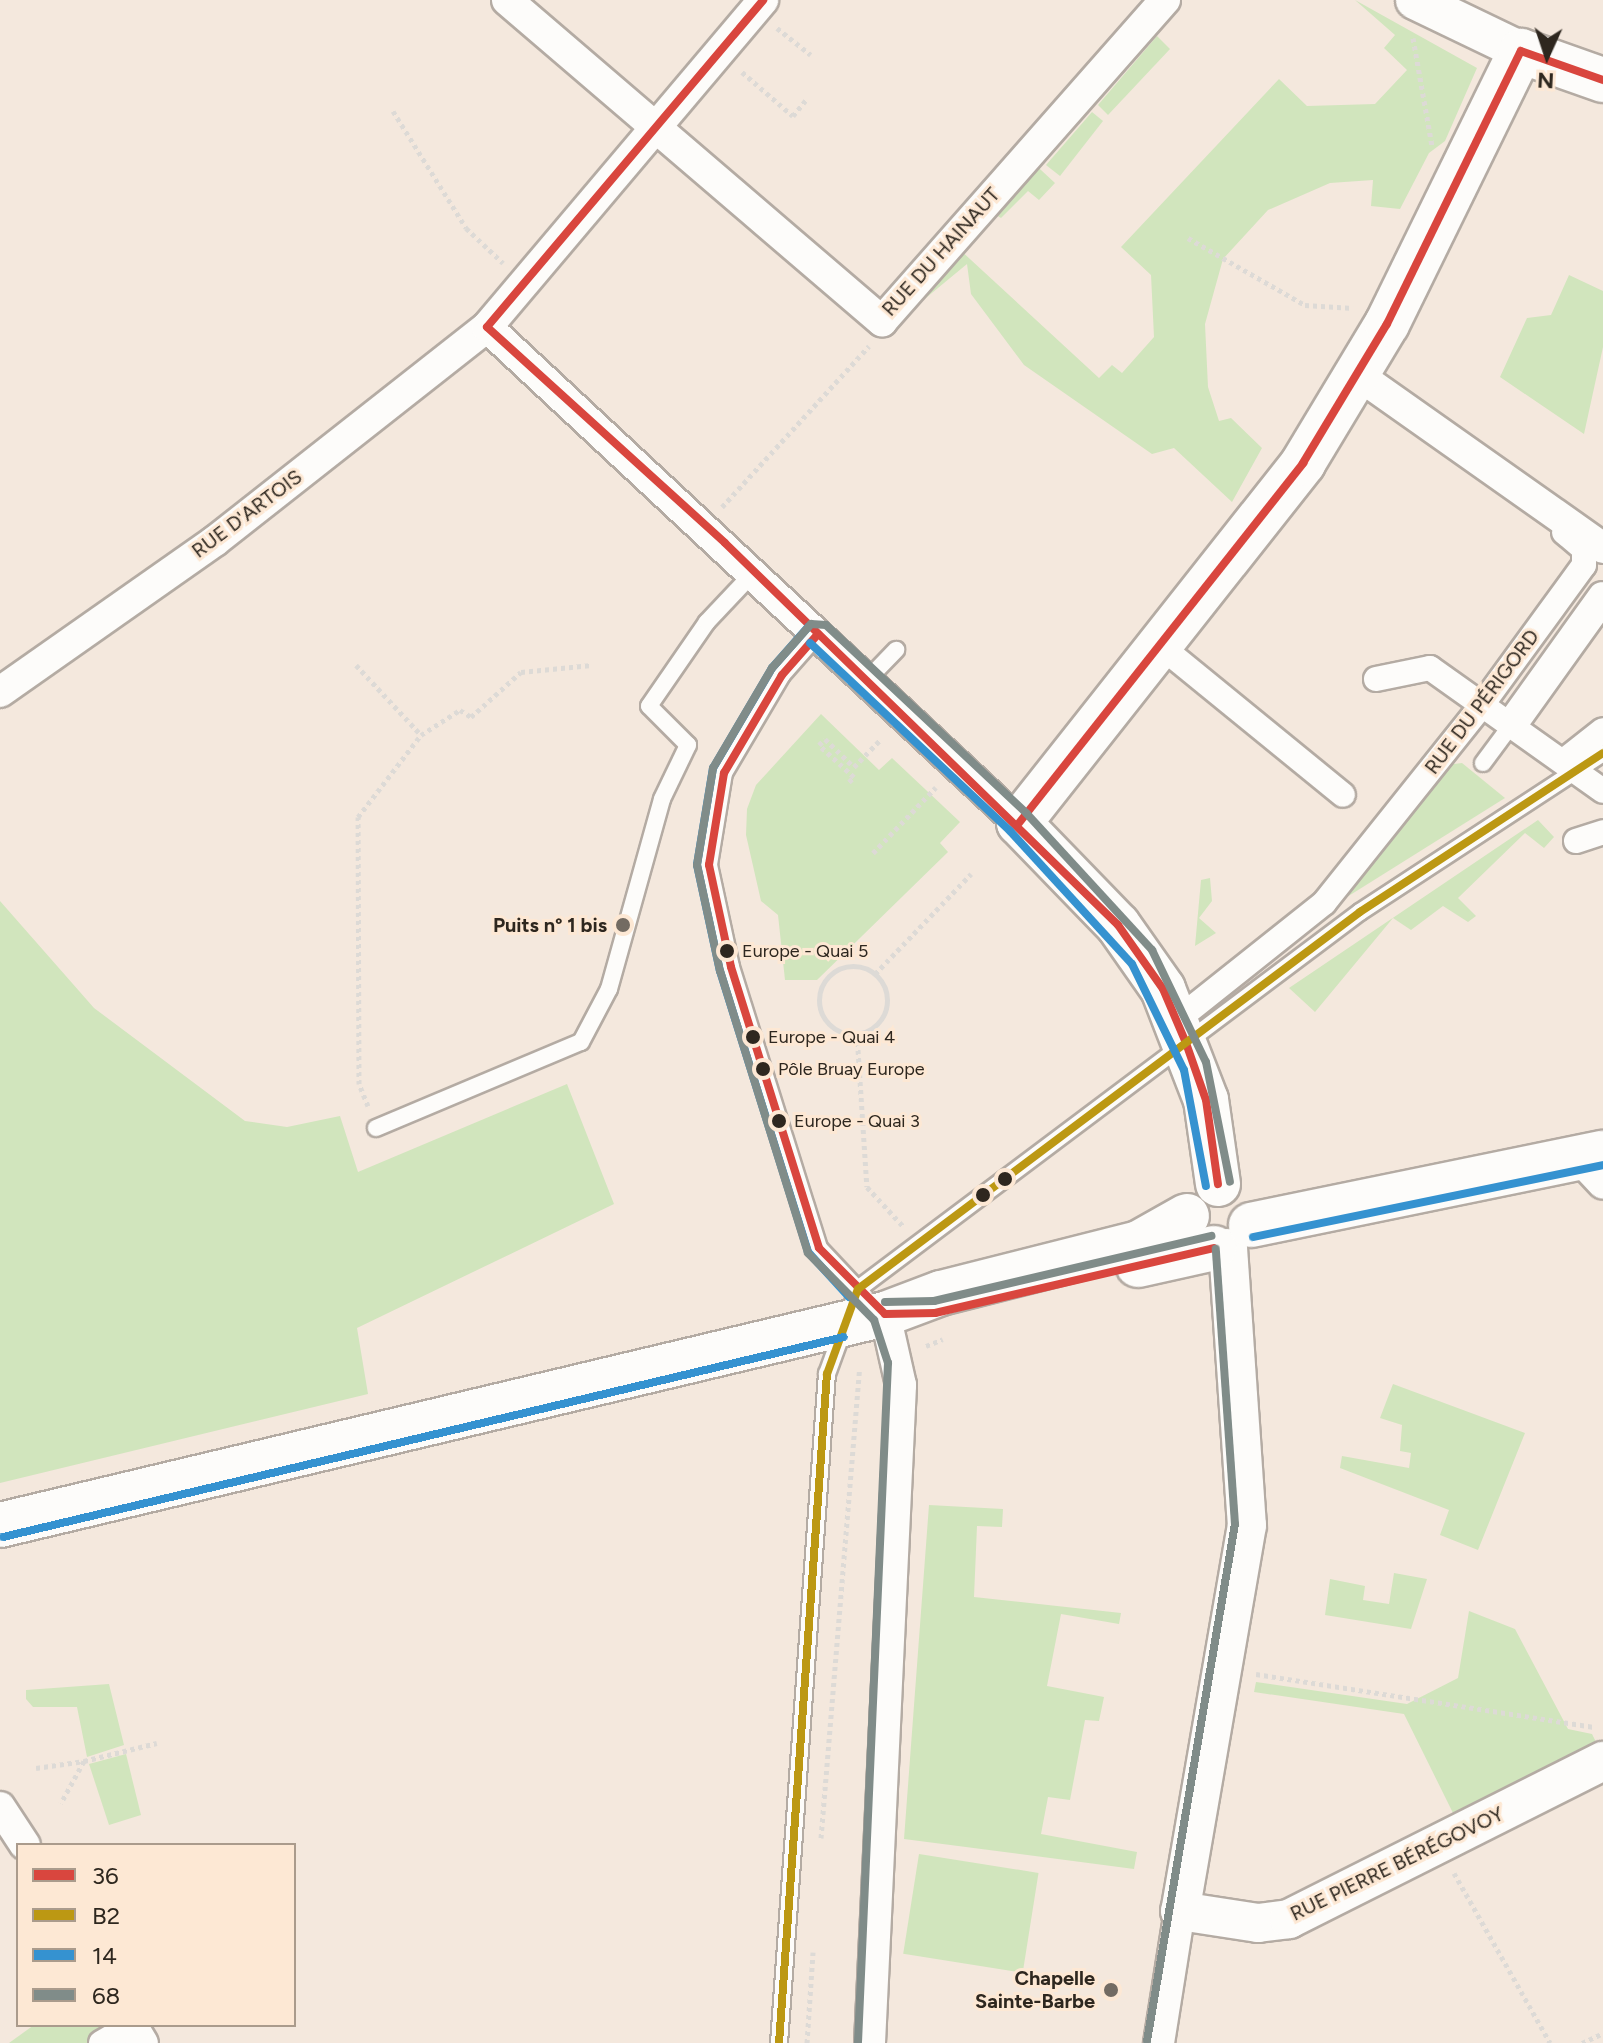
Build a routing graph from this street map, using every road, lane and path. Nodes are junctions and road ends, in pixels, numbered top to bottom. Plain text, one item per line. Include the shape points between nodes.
1 (507, 0) edge
2 (1165, 0) edge
3 (768, 13) edge
4 (1413, 15) edge
5 (1521, 51) junction
6 (811, 55) dead end
7 (736, 68) dead end
8 (1603, 80) edge
9 (806, 100) dead end
10 (393, 111) dead end
11 (654, 130) junction
12 (1434, 155) dead end
13 (1188, 238) dead end
14 (527, 280) junction
15 (882, 321) junction
16 (1387, 324) junction
17 (487, 327) junction
18 (1373, 385) junction
19 (706, 526) junction
20 (1603, 548) edge
21 (755, 571) junction
22 (1603, 597) edge
23 (818, 634) junction
24 (1163, 648) junction
25 (896, 650) dead end
26 (356, 665) dead end
27 (592, 665) dead end
28 (1376, 679) dead end
29 (865, 682) junction
30 (0, 692) edge
31 (1483, 704) junction
32 (1512, 724) junction
33 (1603, 730) edge
34 (421, 735) junction
35 (882, 738) dead end
36 (1603, 753) edge
37 (1483, 763) dead end
38 (1571, 765) junction
39 (849, 782) dead end
40 (936, 787) dead end
41 (1603, 791) edge
42 (1343, 795) dead end
43 (1019, 823) junction
44 (1603, 832) edge
45 (1576, 841) dead end
46 (873, 853) dead end
47 (971, 874) dead end
48 (875, 974) junction
49 (1181, 1032) junction
50 (857, 1034) junction
51 (376, 1128) joint
52 (1595, 1165) edge
53 (1220, 1234) junction
54 (922, 1246) junction
55 (861, 1309) junction
56 (860, 1368) dead end
57 (0, 1525) edge
58 (1224, 1670) junction
59 (1603, 1728) edge
60 (157, 1743) dead end
61 (84, 1761) junction
62 (1603, 1761) edge
63 (36, 1768) dead end
64 (61, 1803) dead end
65 (0, 1807) edge
66 (24, 1843) edge
67 (1438, 1845) junction
68 (819, 1855) dead end
69 (1180, 1911) junction
70 (814, 1933) dead end
71 (129, 2027) edge
72 (1603, 2033) edge
73 (101, 2043) edge
74 (779, 2043) edge
75 (807, 2043) edge
76 (870, 2043) edge
77 (1159, 2043) edge
78 (1550, 2043) edge
79 (1582, 2043) edge

1 - 11 street, RUE DU HAINAUT
2 - 15 street, RUE DU HAINAUT
3 - 6 path
3 - 11 street, RUE D'ARTOIS
4 - 5 street
4 - 12 path
5 - 8 main road
5 - 16 main road
7 - 9 path via 793,116
10 - 14 path via 466,228
11 - 14 street, RUE D'ARTOIS
11 - 15 street, RUE DU HAINAUT
13 - 16 path via 1305,305 1344,305
14 - 17 street, RUE D'ARTOIS
15 - 19 path via 877,337
16 - 18 main road
17 - 19 street
17 - 30 street, RUE D'ARTOIS via 215,541
18 - 20 street
18 - 24 main road via 1303,463
18 - 31 street, RUE DU PÉRIGORD via 1388,412 1584,549 1584,565
19 - 21 street
21 - 23 street
21 - 51 lane via 707,622 649,706 688,745 662,799 609,989 581,1042
22 - 32 street
23 - 29 street
23 - 55 lane via 782,675 724,773 709,865 731,967 819,1248
24 - 42 street
24 - 43 main road
25 - 29 lane
26 - 34 path
27 - 34 path via 521,672 471,717 460,710
28 - 31 street via 1430,668
29 - 43 street
31 - 32 street
31 - 49 street, RUE DU PÉRIGORD via 1324,903
32 - 37 lane
32 - 38 street
33 - 38 street
34 - 51 path via 358,817 359,1084
35 - 39 path via 854,767 825,739 819,745 854,777
36 - 38 lane
38 - 41 street
38 - 49 lane
40 - 46 path
43 - 49 main road via 1118,925
44 - 45 street
47 - 48 path
48 - 50 path via 887,1005 877,1024
48 - 50 path via 843,967 820,990 827,1021
49 - 53 main road via 1206,1100 1218,1184 1245,1196
49 - 54 lane
50 - 54 path via 867,1187
52 - 53 main road
53 - 55 main road via 1139,1243
53 - 58 street via 1248,1497
54 - 55 lane
55 - 57 main road
55 - 74 lane via 827,1374
55 - 76 street via 900,1361
56 - 68 path
58 - 59 path
58 - 69 street
60 - 61 path
61 - 63 path
61 - 64 path
62 - 67 street, RUE PIERRE BÉRÉGOVOY
65 - 66 street
67 - 69 street, RUE PIERRE BÉRÉGOVOY via 1289,1919 1258,1923
67 - 78 path
69 - 77 street
70 - 75 path
71 - 73 street
72 - 79 path

